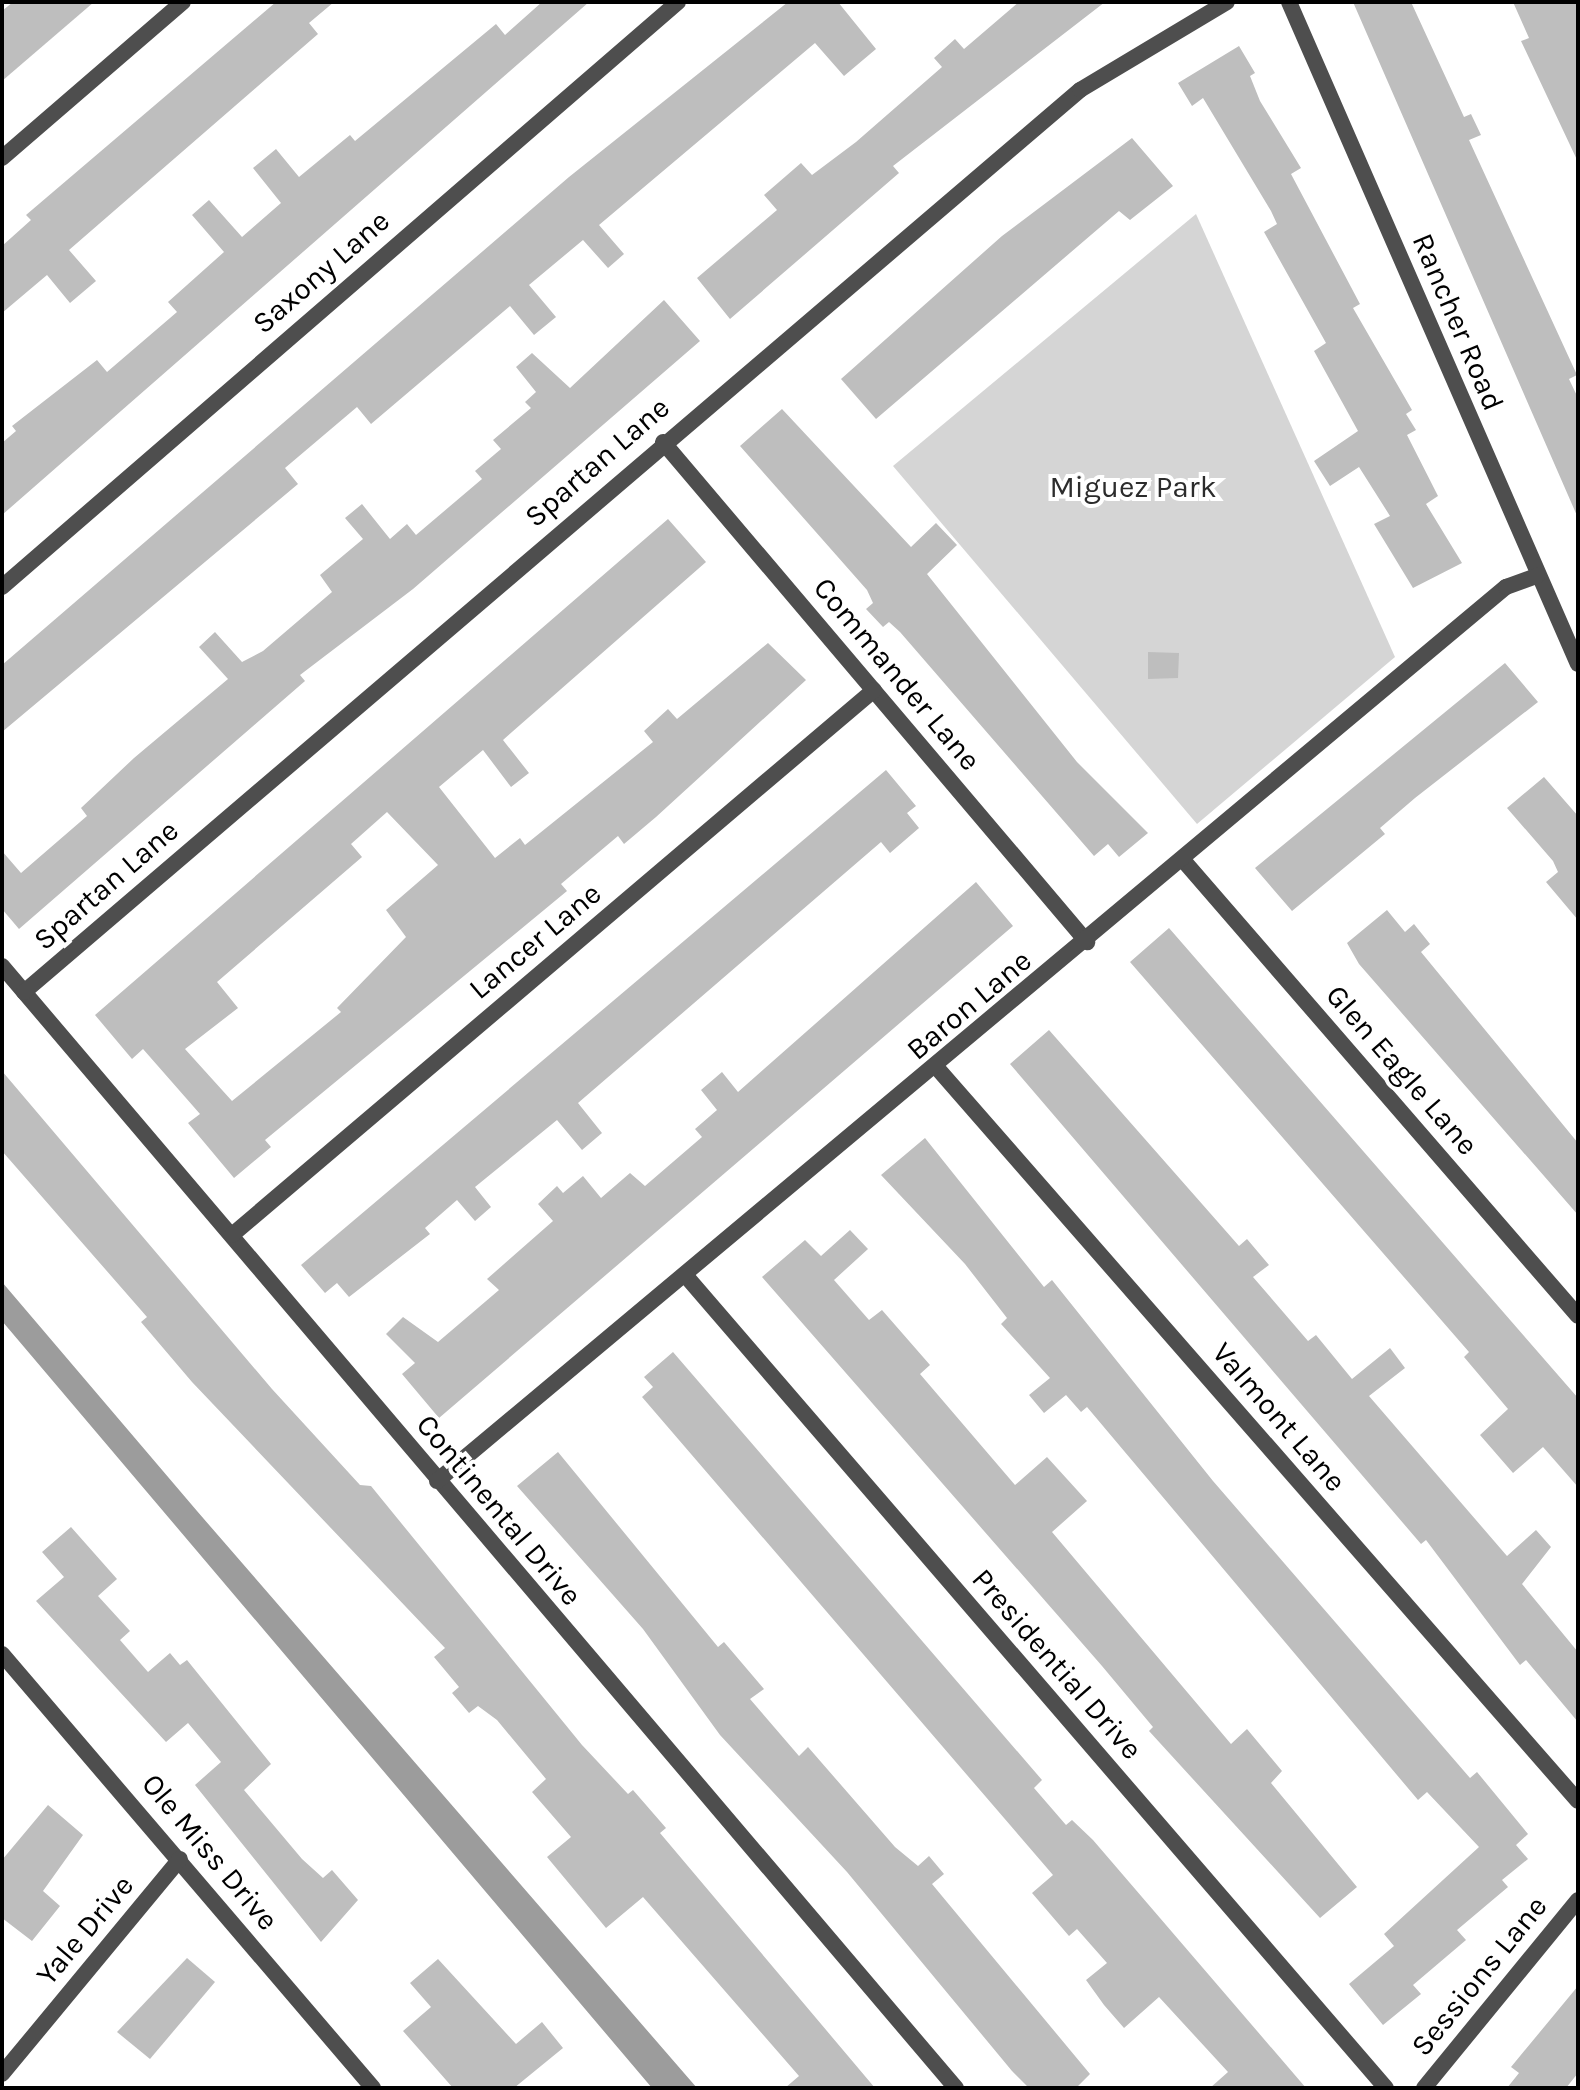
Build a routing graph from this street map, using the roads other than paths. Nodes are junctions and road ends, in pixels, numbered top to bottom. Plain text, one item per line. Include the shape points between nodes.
1 (183, 2) edge
2 (678, 2) edge
3 (1227, 2) edge
4 (1289, 2) edge
5 (2, 158) edge
6 (663, 442) junction
7 (1537, 576) junction
8 (2, 587) edge
9 (1578, 664) edge
10 (874, 690) junction
11 (1183, 860) junction
12 (1087, 942) junction
13 (2, 966) edge
14 (24, 992) junction
15 (938, 1069) junction
16 (232, 1235) junction
17 (686, 1276) junction
18 (1578, 1316) edge
19 (437, 1481) junction
20 (2, 1654) edge
21 (1578, 1801) edge
22 (180, 1859) junction
23 (1578, 1900) edge
24 (2, 2074) edge
25 (373, 2088) edge
26 (956, 2088) edge
27 (1386, 2088) edge
28 (1424, 2088) edge

1 - 5 street
2 - 8 street, Saxony Lane
3 - 6 street, Spartan Lane via 1080,90
4 - 7 street, Rancher Road
6 - 10 street, Commander Lane
6 - 14 street, Spartan Lane
7 - 9 street, Rancher Road
7 - 11 street, Baron Lane via 1506,587
10 - 12 street, Commander Lane
10 - 16 street, Lancer Lane
11 - 12 street, Baron Lane
11 - 18 street, Glen Eagle Lane
12 - 15 street, Baron Lane
13 - 14 street, Continental Drive
14 - 16 street, Continental Drive
15 - 17 street, Baron Lane
15 - 21 street, Valmont Lane
16 - 19 street, Continental Drive
17 - 19 street, Baron Lane
17 - 27 street, Presidential Drive
19 - 26 street, Continental Drive
20 - 22 street, Ole Miss Drive
22 - 24 street, Yale Drive
22 - 25 street, Ole Miss Drive
23 - 28 street, Sessions Lane

